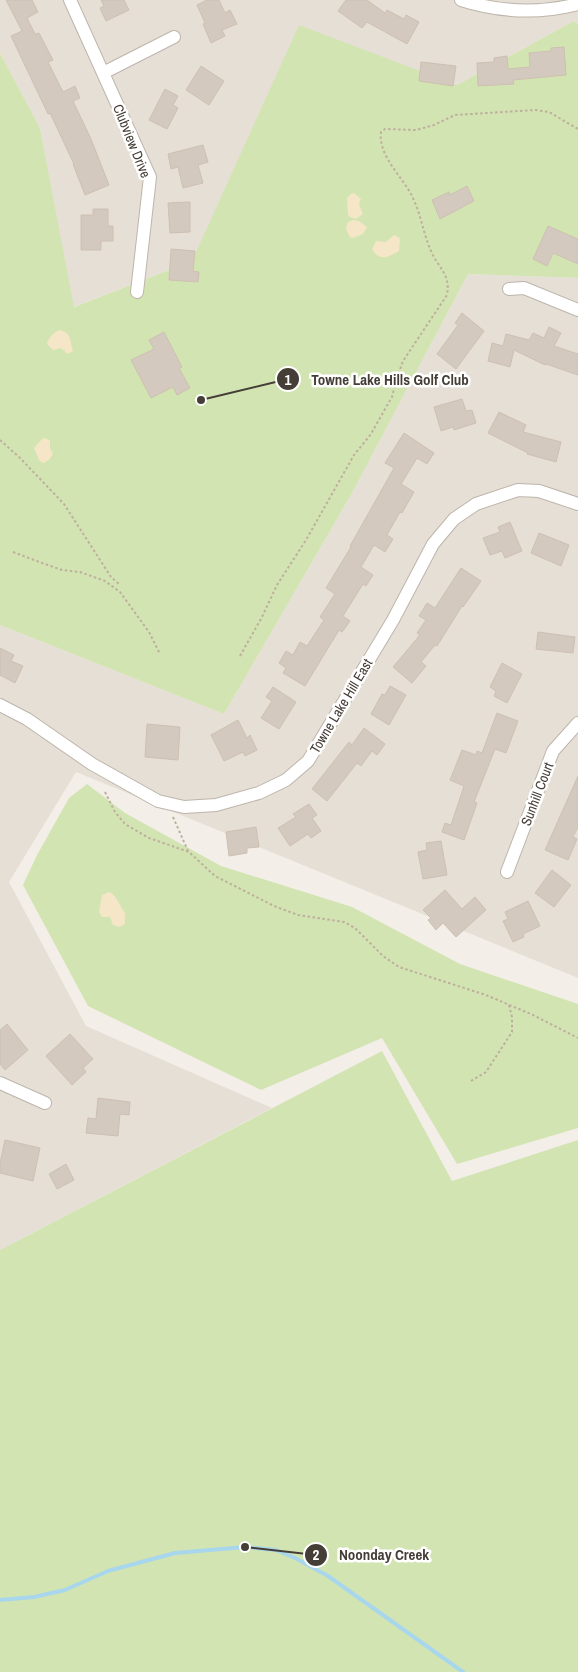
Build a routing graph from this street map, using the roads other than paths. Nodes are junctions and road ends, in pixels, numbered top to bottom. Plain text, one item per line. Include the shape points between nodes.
1 (70, 0) edge
2 (461, 0) edge
3 (578, 4) edge
4 (174, 37) dead end
5 (103, 74) junction
6 (509, 289) dead end
7 (137, 292) dead end
8 (578, 310) edge
9 (578, 504) edge
10 (0, 705) edge
11 (578, 723) edge
12 (507, 872) dead end
13 (0, 1083) edge
14 (45, 1103) dead end

1 - 5 street, Clubview Drive
2 - 3 street via 518,11 557,9
4 - 5 street
5 - 7 street, Clubview Drive via 150,177
6 - 8 street via 524,288
9 - 10 street, Towne Lake Hill East via 539,490 518,490 476,504 454,519 433,544 393,620 308,761 286,780 259,793 184,807 158,801 92,764 27,719
11 - 12 street, Sunhill Court via 554,751
13 - 14 street

